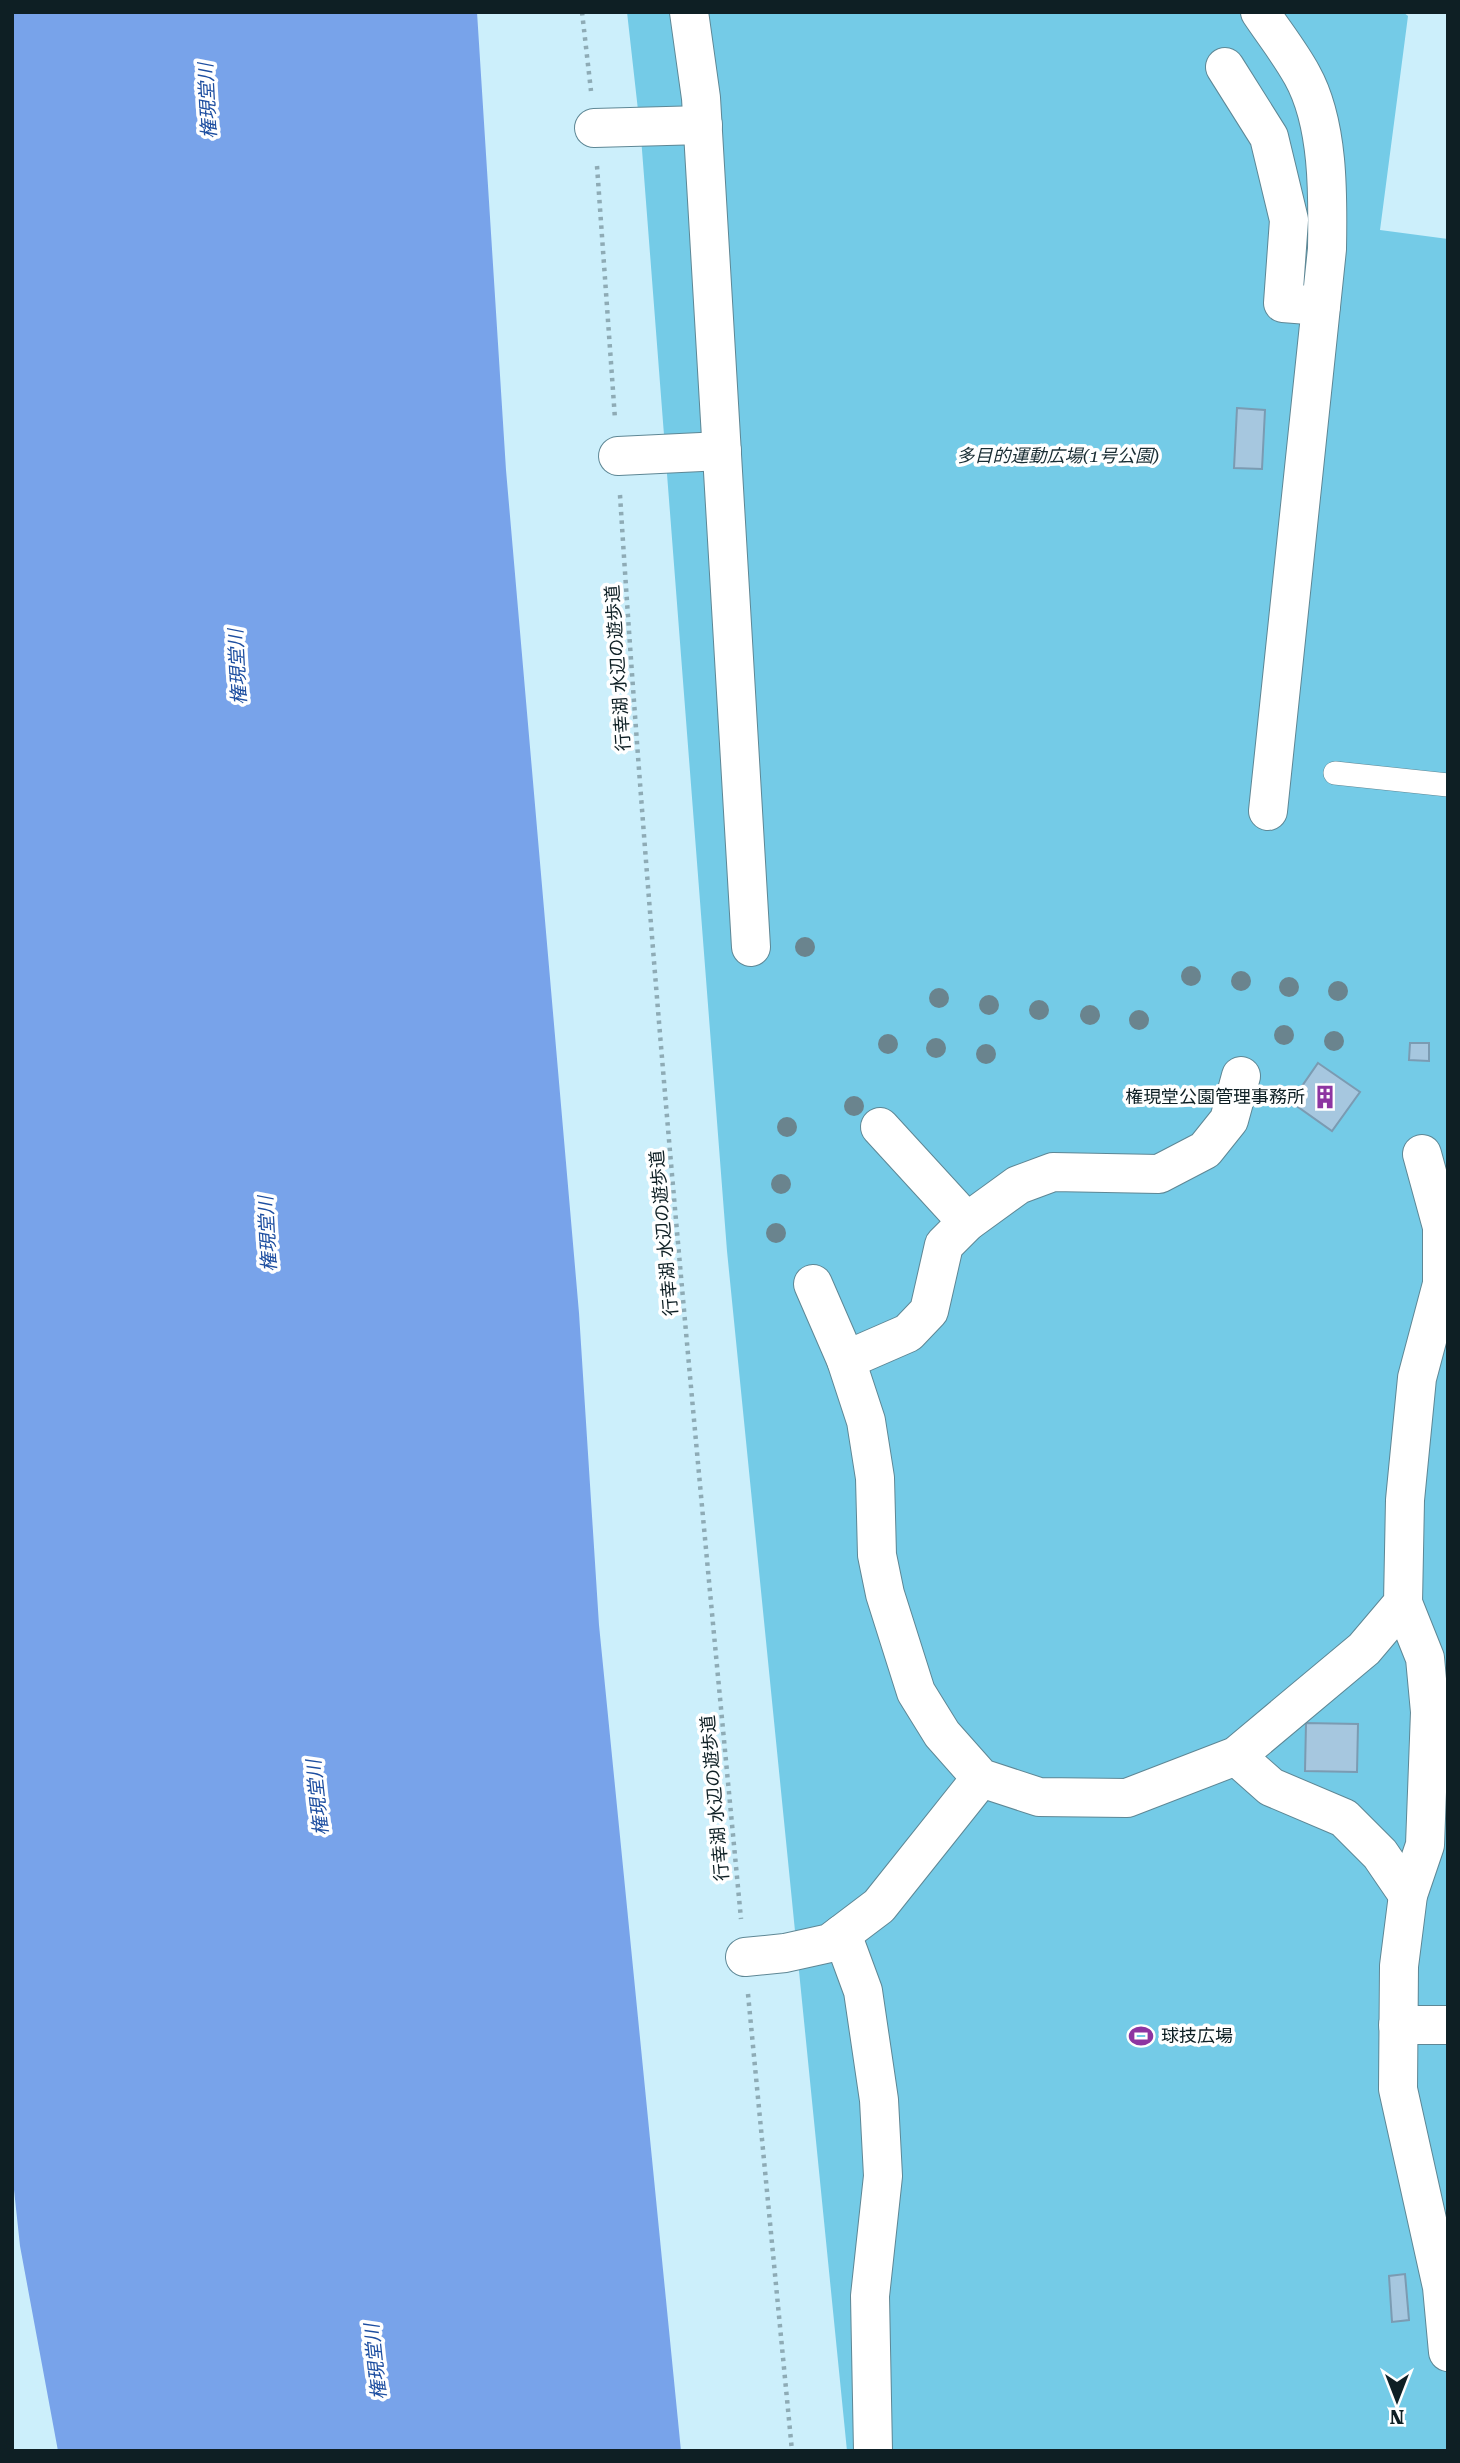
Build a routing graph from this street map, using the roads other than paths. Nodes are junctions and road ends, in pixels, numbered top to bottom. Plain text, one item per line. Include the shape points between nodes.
1 (689, 12) edge
2 (1260, 12) edge
3 (1225, 67) dead end
4 (703, 125) junction
5 (594, 128) road end
6 (1321, 306) junction
7 (722, 451) junction
8 (618, 456) road end
9 (1335, 773) dead end
10 (1448, 785) edge
11 (1268, 811) dead end
12 (751, 947) dead end
13 (1241, 1076) dead end
14 (880, 1128) dead end
15 (1422, 1154) dead end
16 (967, 1222) junction
17 (813, 1284) dead end
18 (846, 1360) junction
19 (1403, 1603) junction
20 (1236, 1756) junction
21 (981, 1778) junction
22 (1408, 1895) junction
23 (842, 1934) junction
24 (745, 1957) road end
25 (1398, 2025) junction
26 (1448, 2025) edge
27 (1448, 2352) edge
28 (873, 2451) edge

1 - 4 street
2 - 6 street via 1303,76 1320,128 1328,175
3 - 6 street via 1272,149 1289,220 1283,303
4 - 5 street
4 - 7 street
6 - 11 street
7 - 8 street
7 - 12 street
9 - 10 lane
13 - 16 street via 1229,1120 1205,1150 1159,1174 1054,1172 1018,1185
14 - 16 street
15 - 19 street via 1442,1227 1442,1284 1417,1378 1405,1500
16 - 18 street via 943,1245 929,1311 908,1333
17 - 18 street
18 - 21 street via 866,1420 875,1478 877,1555 885,1594 916,1692 942,1734
19 - 20 street via 1364,1649
19 - 22 street via 1425,1658 1430,1712 1425,1844
20 - 21 street via 1127,1798 1039,1797
20 - 22 street via 1271,1787 1344,1818 1380,1854
21 - 23 street via 879,1906
22 - 25 street via 1399,1966
23 - 24 street via 830,1943 785,1954
23 - 28 street via 863,1991 879,2100 883,2176 870,2297
25 - 26 street
25 - 27 street via 1398,2089 1442,2287

